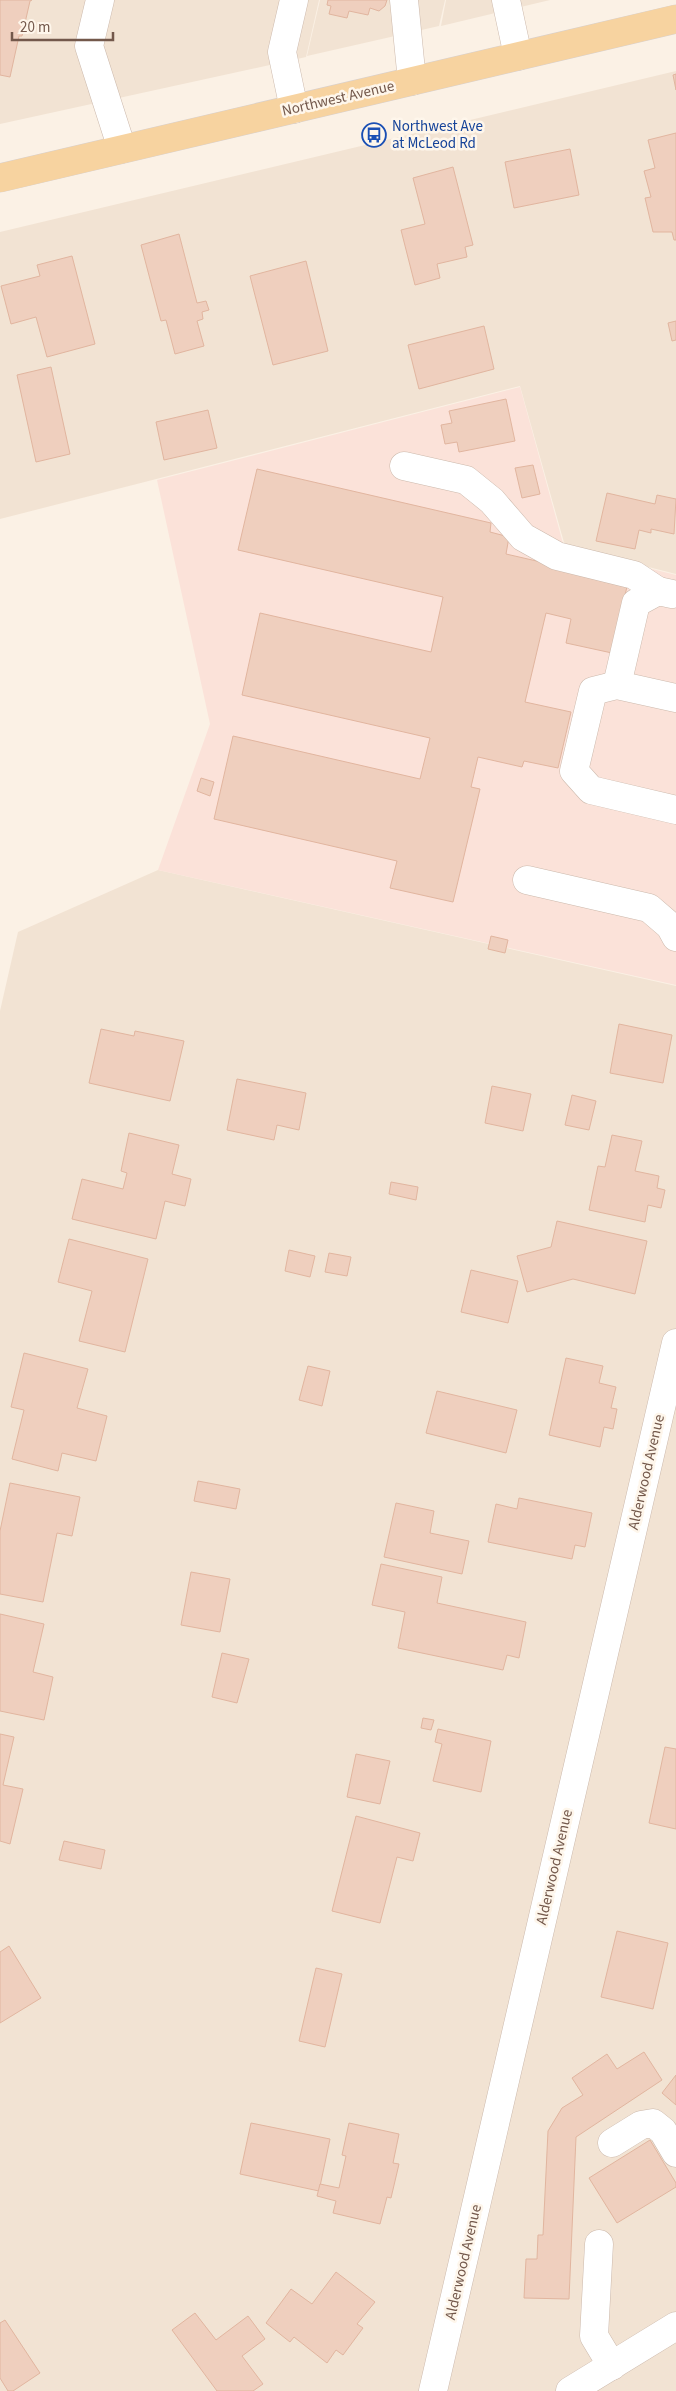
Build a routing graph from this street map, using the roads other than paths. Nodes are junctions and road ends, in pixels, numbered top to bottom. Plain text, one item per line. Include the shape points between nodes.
1 (100, 0) edge
2 (294, 0) edge
3 (404, 0) edge
4 (506, 0) edge
5 (676, 18) edge
6 (518, 56) junction
7 (412, 81) junction
8 (294, 109) junction
9 (122, 149) junction
10 (0, 178) edge
11 (404, 466) dead end
12 (667, 593) edge
13 (617, 685) junction
14 (676, 698) edge
15 (676, 810) edge
16 (527, 880) dead end
17 (676, 936) edge
18 (676, 1343) edge
19 (612, 2143) dead end
20 (676, 2153) edge
21 (599, 2244) dead end
22 (676, 2326) edge
23 (612, 2366) junction
24 (433, 2391) edge
25 (570, 2391) edge

1 - 9 street via 89,46
2 - 8 street via 282,52
3 - 7 street
4 - 6 street
5 - 6 main road, Northwest Avenue
6 - 7 main road, Northwest Avenue
7 - 8 main road, Northwest Avenue
8 - 9 main road, Northwest Avenue
9 - 10 main road, Northwest Avenue
11 - 12 street via 466,480 492,501 523,537 557,556 634,576
12 - 13 street via 636,603
13 - 14 street
13 - 15 street via 593,691 574,771 591,790
16 - 17 street via 649,908 670,926
18 - 24 street, Alderwood Avenue
19 - 20 street via 641,2125 652,2123 663,2132
21 - 23 street via 594,2336
22 - 23 street
23 - 25 street

